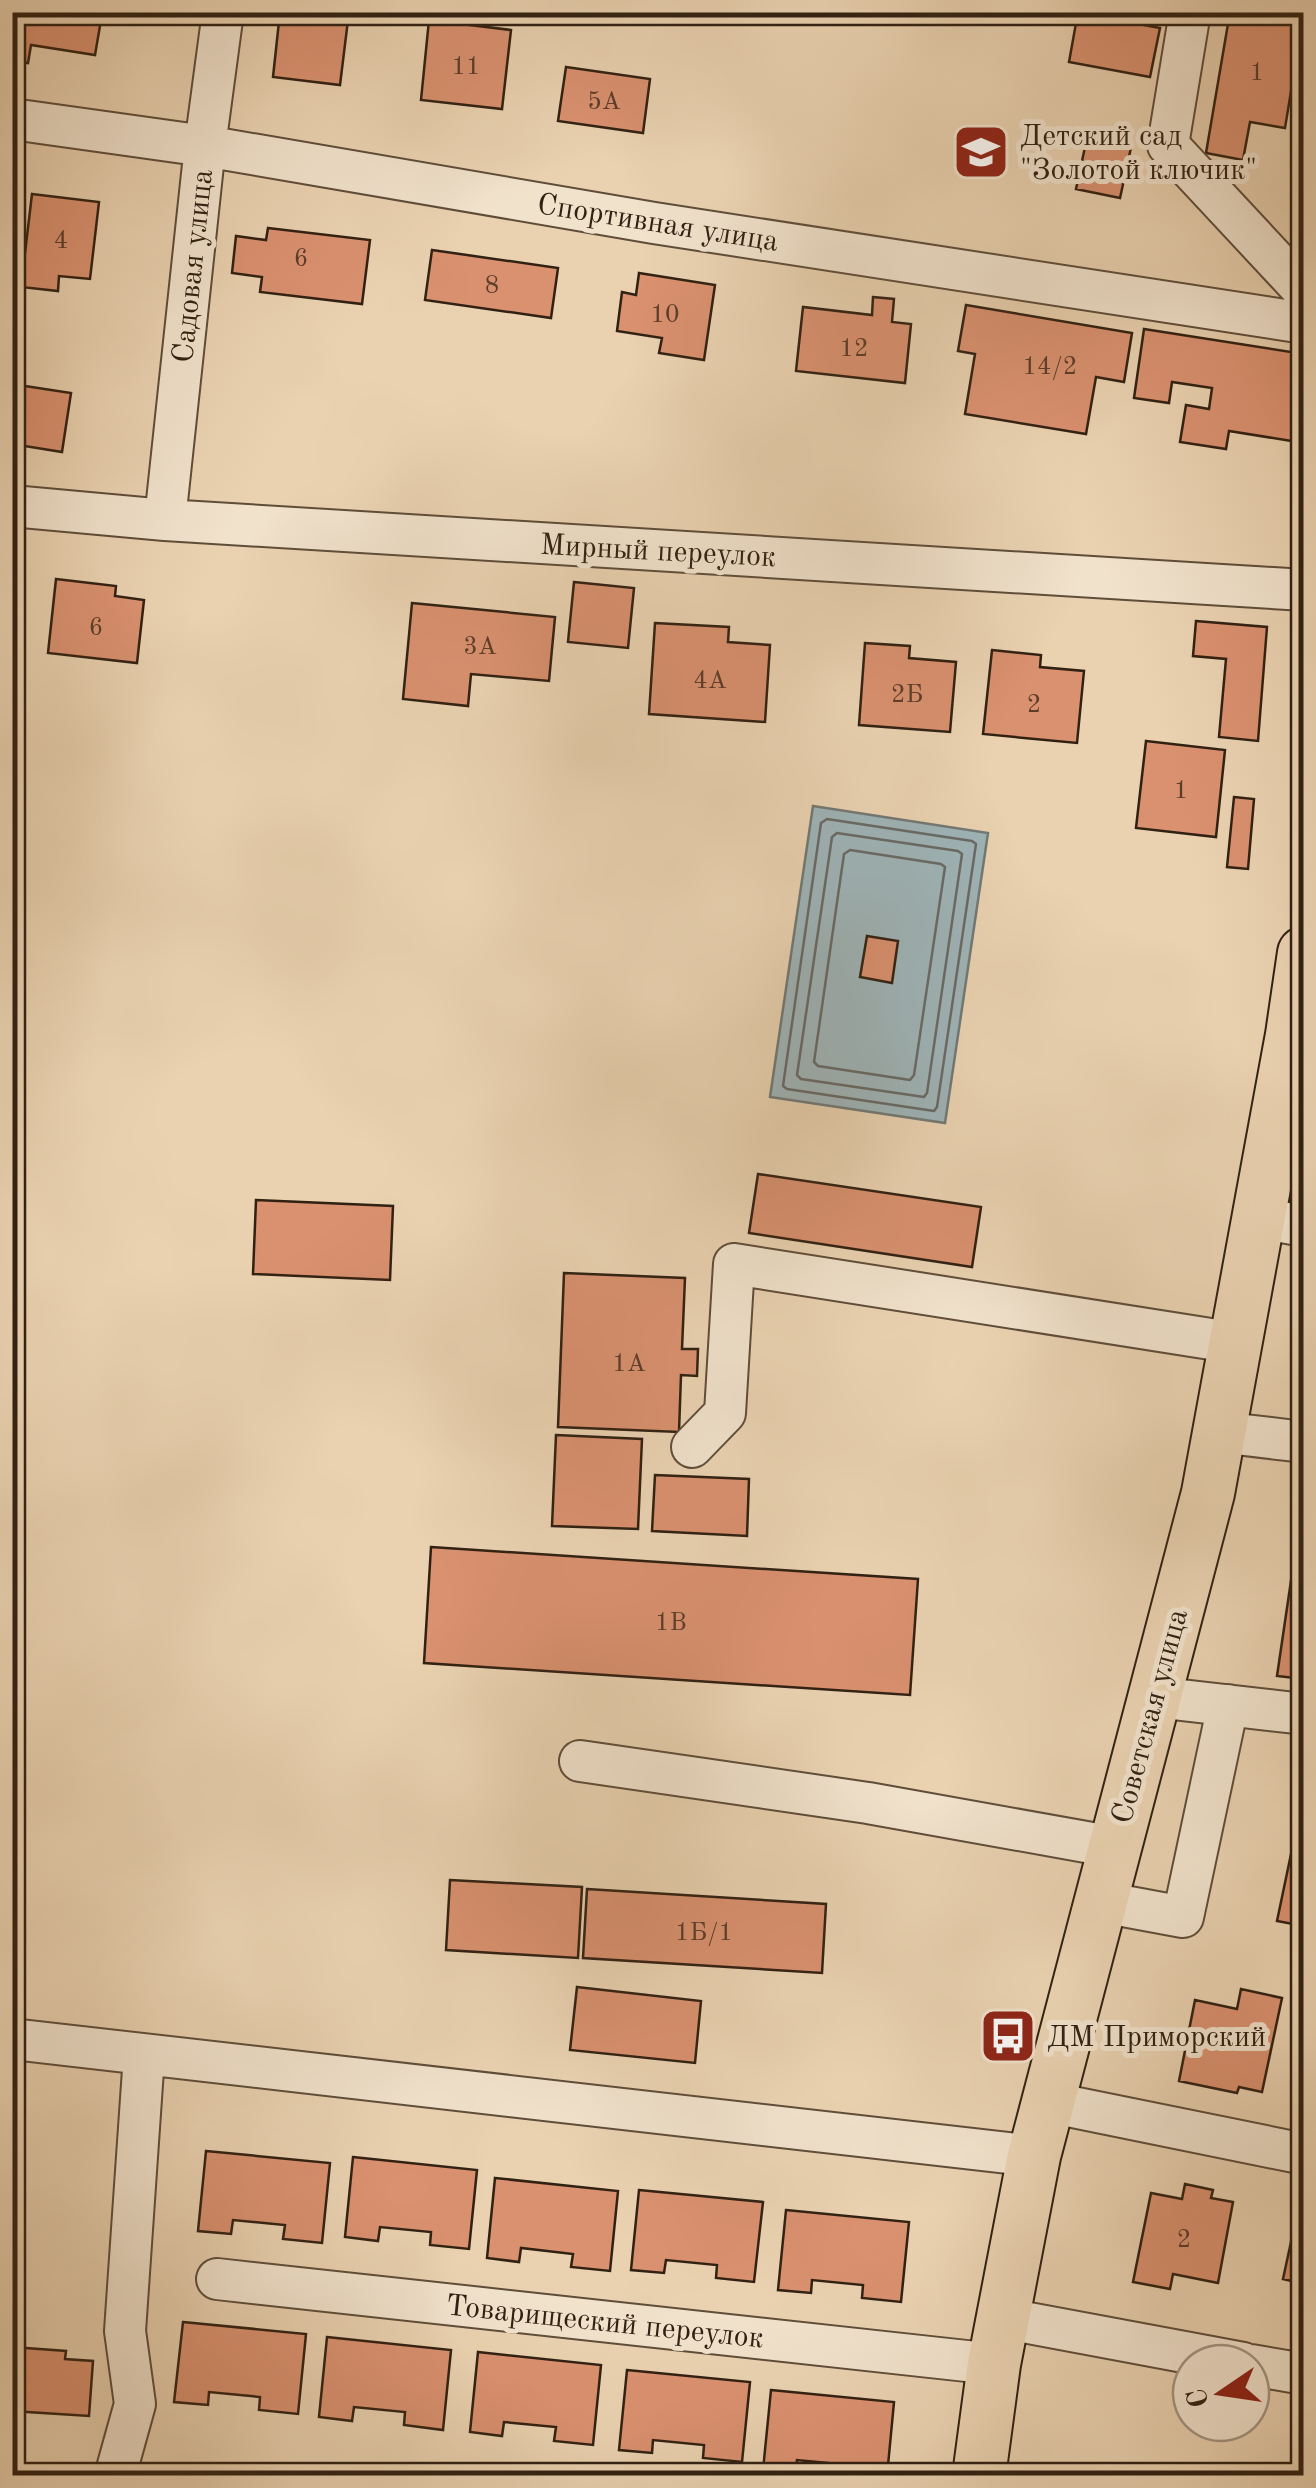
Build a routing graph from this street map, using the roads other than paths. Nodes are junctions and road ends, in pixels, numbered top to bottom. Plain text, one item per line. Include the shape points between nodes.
1 (223, 12) edge
2 (1190, 12) edge
3 (12, 119) edge
4 (205, 146) junction
5 (1304, 291) edge
6 (1304, 324) edge
7 (12, 506) edge
8 (165, 520) junction
9 (1304, 590) edge
10 (1304, 954) edge
11 (1298, 1036) edge
12 (1281, 1222) edge
13 (1236, 1343) junction
14 (1219, 1432) junction
15 (1304, 1442) edge
16 (692, 1448) dead end
17 (1155, 1697) junction
18 (1228, 1705) junction
19 (1304, 1714) edge
20 (580, 1761) dead end
21 (1114, 1847) junction
22 (1102, 1902) junction
23 (12, 2039) edge
24 (144, 2055) junction
25 (1048, 2102) junction
26 (1304, 2154) edge
27 (1034, 2156) junction
28 (217, 2278) dead end
29 (998, 2341) junction
30 (1171, 2357) edge
31 (1271, 2368) edge
32 (1304, 2374) edge
33 (115, 2476) edge
34 (979, 2476) edge

1 - 4 street, Садовая улица
2 - 5 street via 1168,145
3 - 4 street, Спортивная улица
4 - 6 street, Спортивная улица
4 - 8 street, Садовая улица
7 - 8 street, Мирный переулок
8 - 9 street, Мирный переулок
10 - 11 main road, Советская улица
11 - 12 main road, Советская улица
12 - 13 main road, Советская улица
13 - 14 main road, Советская улица
13 - 16 street via 734,1264 725,1412
14 - 15 street
14 - 17 main road, Советская улица
17 - 18 street
17 - 21 main road, Советская улица
18 - 19 street
18 - 22 street via 1184,1917
20 - 21 street
21 - 22 main road, Советская улица
22 - 25 main road, Советская улица
23 - 24 street
24 - 27 street
24 - 33 street via 125,2331 135,2404
25 - 26 street
25 - 27 main road, Советская улица
27 - 29 main road, Советская улица
28 - 29 street, Товарищеский переулок
29 - 30 street, Товарищеский переулок
29 - 34 main road, Советская улица
31 - 32 street

